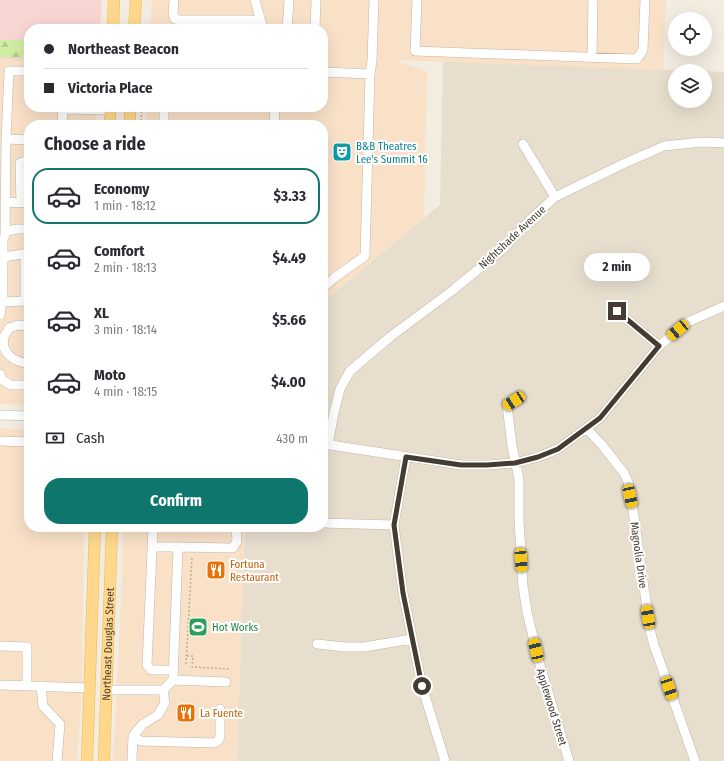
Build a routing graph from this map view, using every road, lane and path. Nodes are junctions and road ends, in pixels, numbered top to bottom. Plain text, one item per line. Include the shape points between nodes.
1 (114, 0) edge
2 (136, 0) edge
3 (174, 0) edge
4 (255, 0) edge
5 (289, 0) edge
6 (316, 0) edge
7 (374, 0) edge
8 (417, 0) edge
9 (593, 0) edge
10 (644, 0) edge
11 (113, 24) edge
12 (134, 24) edge
13 (209, 24) edge
14 (262, 24) edge
15 (287, 24) edge
16 (315, 24) edge
17 (592, 57) junction
18 (24, 71) edge
19 (328, 72) edge
20 (370, 74) junction
21 (6, 139) junction
22 (24, 140) edge
23 (724, 143) edge
24 (523, 144) dead end
25 (24, 162) edge
26 (3, 170) edge
27 (24, 195) edge
28 (555, 197) junction
29 (5, 202) junction
30 (24, 203) edge
31 (24, 229) edge
32 (4, 235) junction
33 (24, 254) edge
34 (3, 257) junction
35 (328, 283) edge
36 (2, 302) junction
37 (24, 302) edge
38 (724, 306) edge
39 (617, 311) dead end
40 (0, 314) edge
41 (24, 326) edge
42 (659, 346) junction
43 (24, 363) edge
44 (0, 374) edge
45 (24, 385) edge
46 (514, 401) dead end
47 (0, 415) edge
48 (24, 416) edge
49 (587, 429) junction
50 (328, 436) edge
51 (0, 441) edge
52 (24, 442) edge
53 (328, 444) edge
54 (406, 457) junction
55 (515, 463) junction
56 (328, 523) edge
57 (394, 525) junction
58 (95, 532) edge
59 (112, 532) edge
60 (153, 532) edge
61 (236, 532) edge
62 (152, 547) junction
63 (178, 547) junction
64 (196, 547) junction
65 (412, 639) junction
66 (317, 644) dead end
67 (0, 646) edge
68 (187, 656) junction
69 (186, 664) dead end
70 (230, 668) dead end
71 (173, 675) junction
72 (226, 682) dead end
73 (0, 685) edge
74 (27, 686) junction
75 (42, 686) junction
76 (89, 688) junction
77 (106, 690) junction
78 (163, 690) junction
79 (106, 707) junction
80 (220, 709) dead end
81 (133, 736) junction
82 (57, 761) edge
83 (87, 761) edge
84 (104, 761) edge
85 (132, 761) edge
86 (445, 761) edge
87 (569, 761) edge
88 (695, 761) edge

1 - 11 main road
2 - 12 main road
3 - 13 street via 175,19
4 - 14 street
5 - 15 street
6 - 16 street
7 - 20 street
8 - 17 street via 415,51
9 - 17 street
10 - 17 street via 643,50 637,59
18 - 21 street via 9,71
19 - 20 street
20 - 35 street via 365,256
21 - 22 street
21 - 26 street
23 - 28 street, Nightshade Avenue via 702,142 664,146
24 - 28 street
25 - 27 street via 20,163
26 - 29 street
28 - 50 street, Nightshade Avenue via 531,218 503,249 350,371 340,389
29 - 30 street
29 - 32 street
31 - 32 street via 7,231
32 - 34 street
33 - 34 street
34 - 36 street
36 - 37 street
36 - 40 street
38 - 42 street via 688,322
39 - 42 street
41 - 43 street via 9,328 4,337 5,351 14,360
42 - 49 street via 600,418
44 - 45 street via 2,380 11,385
46 - 55 street, Applewood Street via 507,405
47 - 48 street
49 - 55 street via 558,449
49 - 88 street, Magnolia Drive via 624,473 628,482 650,630
51 - 52 street
53 - 54 street
54 - 55 street via 461,465
54 - 57 street
55 - 87 street, Applewood Street via 519,478 518,521 527,612 538,662
56 - 57 street
57 - 65 street
58 - 76 main road, Northeast Douglas Street
59 - 77 main road, Northeast Douglas Street
60 - 62 street
61 - 64 street via 237,541 233,548
62 - 63 street
62 - 71 street via 147,665 151,670
63 - 64 street
63 - 71 street
64 - 68 path via 192,558
65 - 66 street via 364,647
65 - 86 street via 422,686
67 - 74 street via 27,647
68 - 69 path
68 - 70 path via 193,656 192,667
71 - 72 street
71 - 78 street
73 - 74 street
74 - 75 street
75 - 76 street
75 - 82 street via 43,706 60,724
76 - 79 main road via 102,695
76 - 83 main road, Northeast Douglas Street
77 - 78 street
77 - 79 main road, Northeast Douglas Street
78 - 81 street via 165,703 158,715 142,724
79 - 84 main road, Northeast Douglas Street
80 - 81 street via 220,737 214,743 141,741
81 - 85 street

